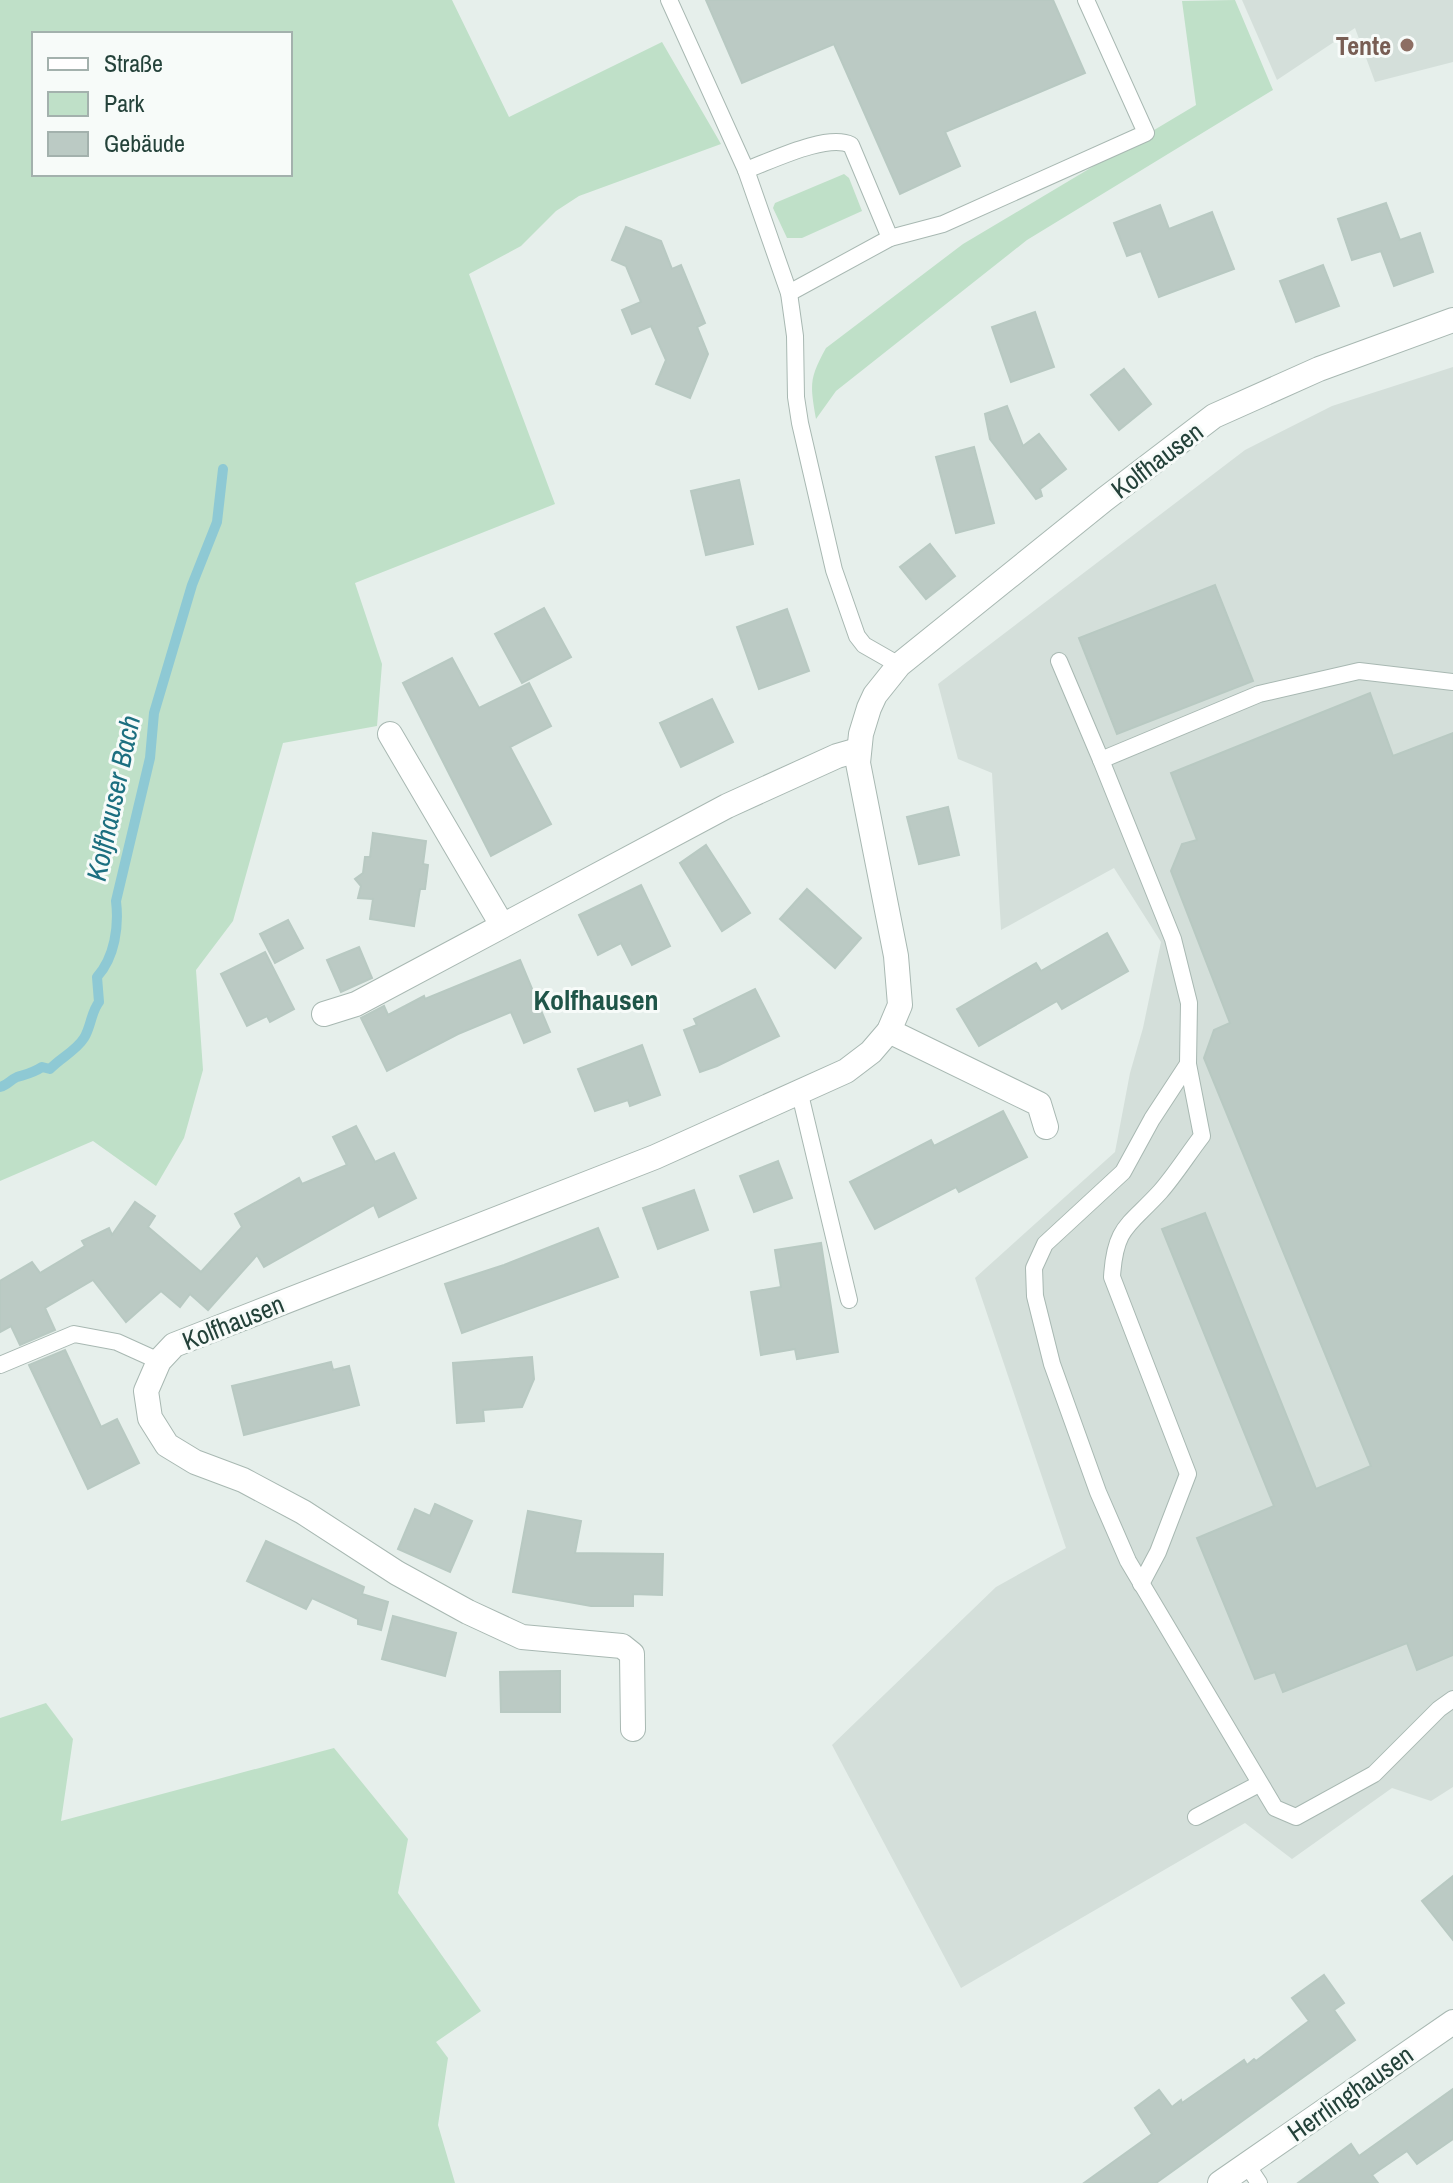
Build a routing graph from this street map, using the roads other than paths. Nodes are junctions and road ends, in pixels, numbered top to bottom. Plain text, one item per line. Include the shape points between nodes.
1 (669, 0) edge
2 (1086, 0) edge
3 (746, 170) junction
4 (890, 238) junction
5 (789, 293) junction
6 (1453, 320) edge
7 (1059, 661) dead end
8 (899, 665) junction
9 (1453, 682) edge
10 (390, 734) dead end
11 (858, 750) junction
12 (1101, 760) junction
13 (502, 925) junction
14 (324, 1014) dead end
15 (889, 1031) junction
16 (1188, 1064) junction
17 (799, 1090) junction
18 (1046, 1127) dead end
19 (849, 1300) dead end
20 (159, 1361) junction
21 (0, 1365) edge
22 (1141, 1584) junction
23 (1453, 1699) edge
24 (633, 1729) dead end
25 (1259, 1784) junction
26 (1196, 1817) dead end
27 (1453, 2022) edge
28 (1253, 2174) edge
29 (1220, 2183) edge

1 - 3 lane
2 - 4 lane via 1146,133 943,224
3 - 4 lane via 842,140 851,145
3 - 5 lane
4 - 5 lane
5 - 8 lane via 800,423 834,570 857,636
6 - 8 street, Kolfhausen via 1319,369 1214,416
7 - 12 lane
8 - 11 street, Kolfhausen via 875,695
9 - 12 lane via 1359,671 1259,694
10 - 13 street
11 - 13 street via 727,806
11 - 15 street, Kolfhausen via 896,956 900,1005
12 - 16 lane via 1173,939 1189,1003
13 - 14 street via 356,1004
15 - 17 street, Kolfhausen via 846,1071
15 - 18 street via 1039,1104
16 - 22 lane via 1202,1136 1127,1224 1113,1250 1112,1277 1188,1474
16 - 22 lane via 1123,1172 1045,1244 1034,1268 1035,1296 1052,1364 1098,1492
17 - 19 lane
17 - 20 street, Kolfhausen via 655,1157 174,1345
20 - 21 lane via 117,1342 74,1334
20 - 24 street, Kolfhausen via 146,1391 150,1418 167,1445 303,1512 397,1573 522,1637 622,1646 632,1654
22 - 25 lane
23 - 25 lane via 1374,1774 1296,1817 1275,1808
25 - 26 lane
27 - 28 street, Herrlinghausen
28 - 29 street, Herrlinghausen

